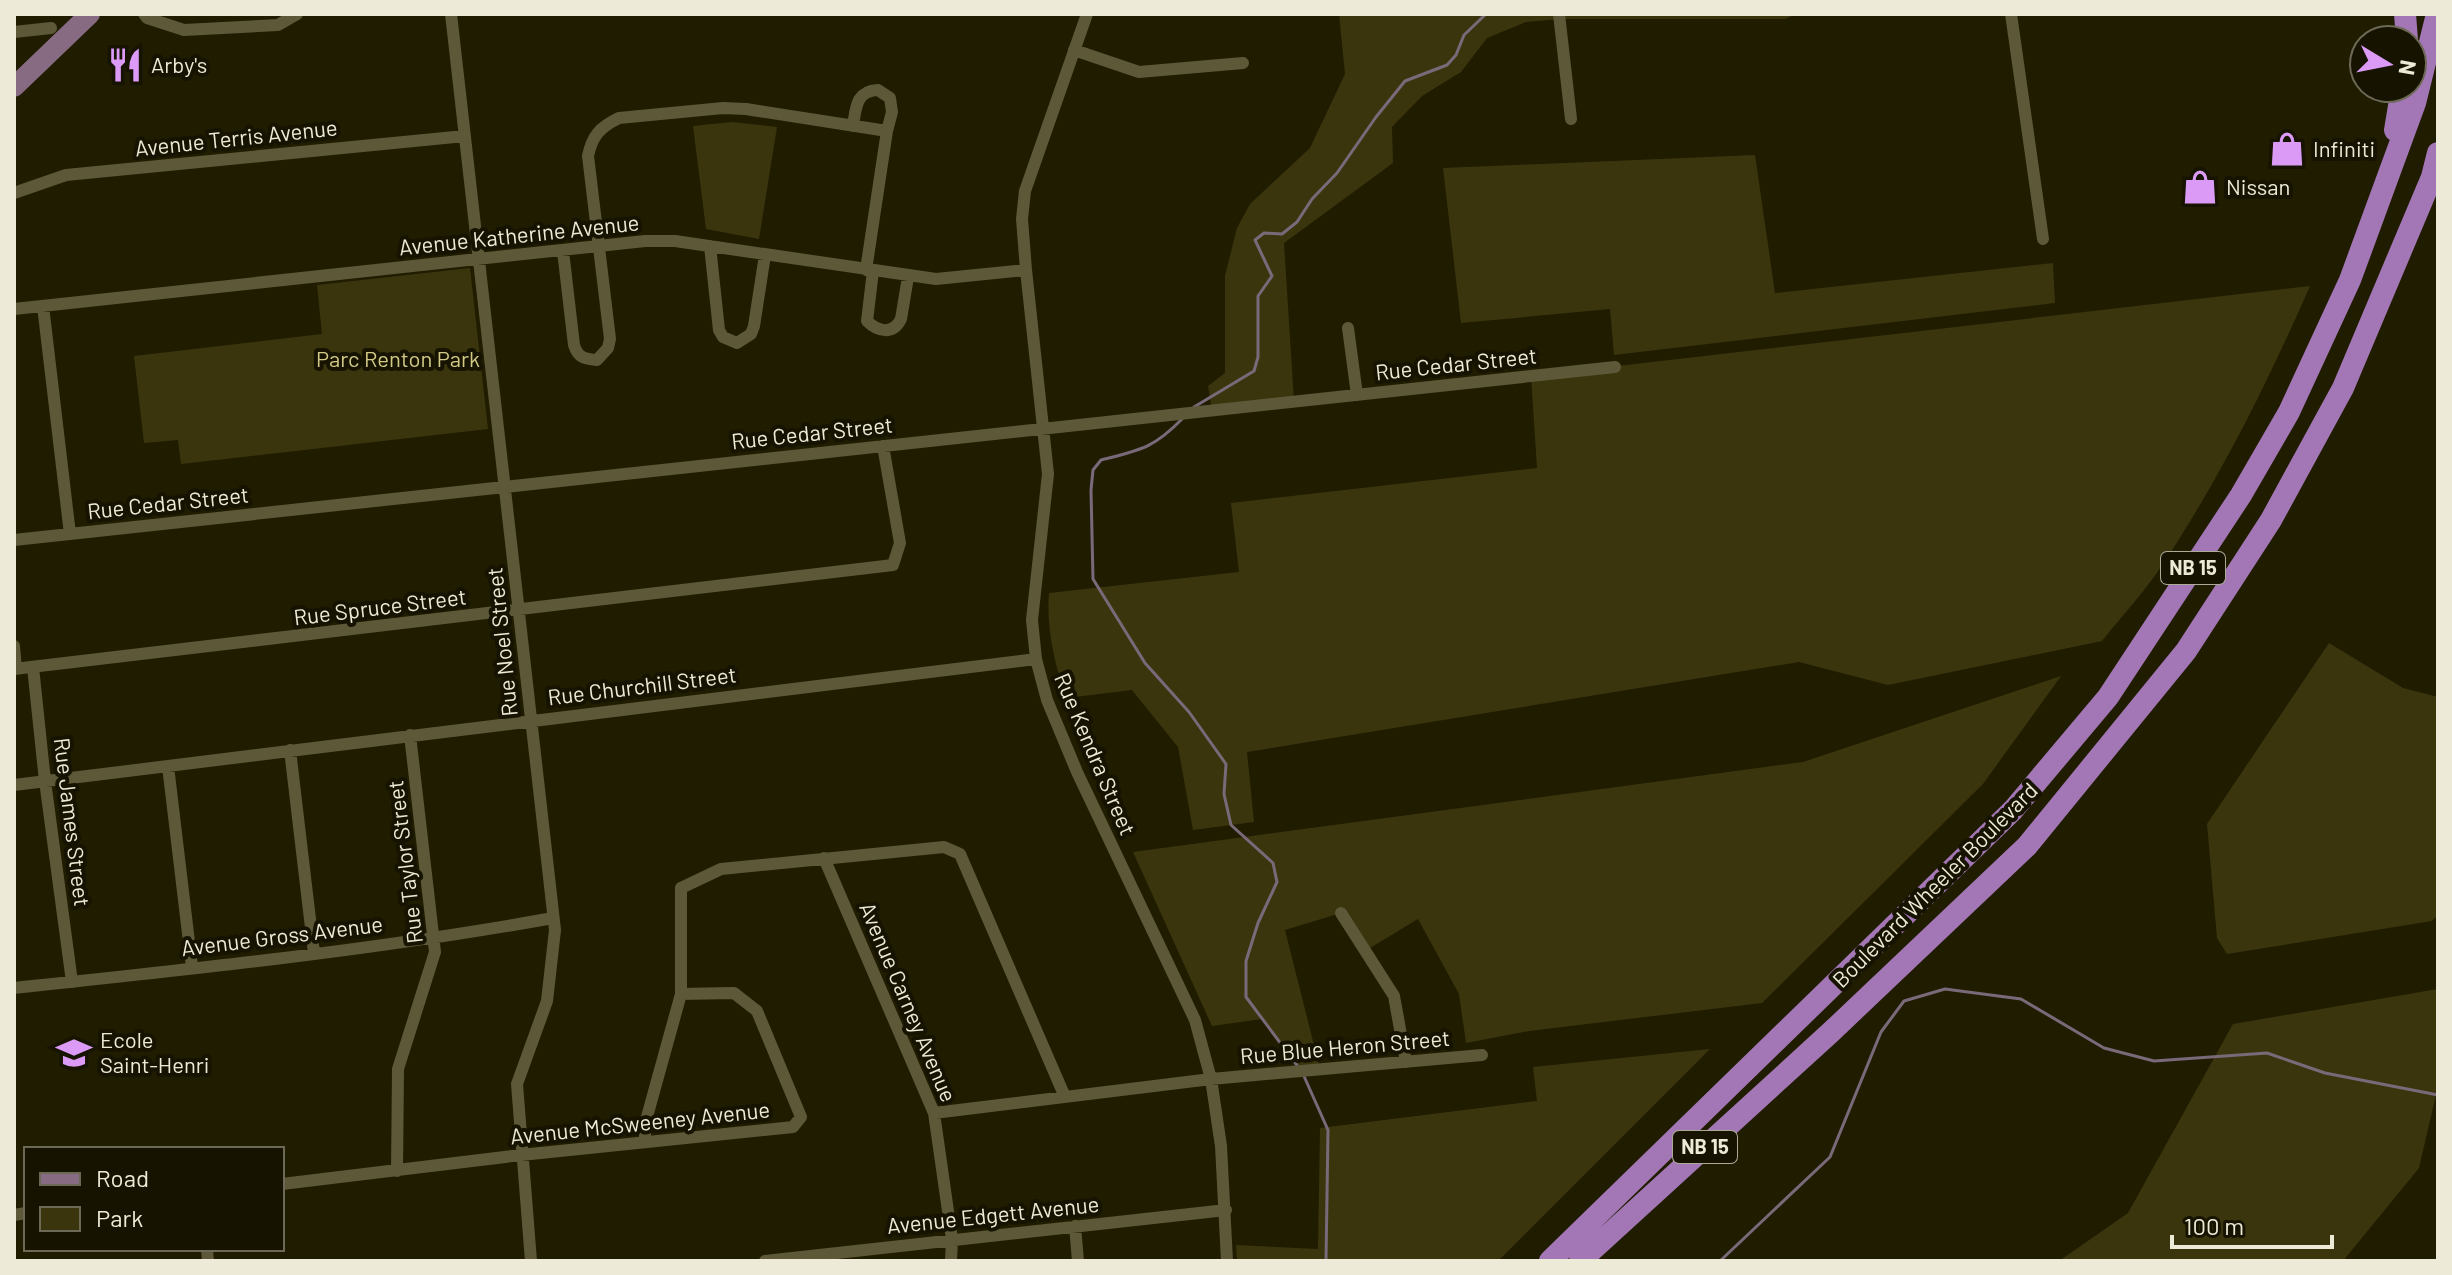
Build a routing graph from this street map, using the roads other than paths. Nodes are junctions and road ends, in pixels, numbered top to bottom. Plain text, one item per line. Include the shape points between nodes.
1 (90, 14) edge
2 (144, 14) edge
3 (297, 14) edge
4 (451, 14) edge
5 (1087, 14) edge
6 (1559, 14) edge
7 (2011, 14) edge
8 (2437, 14) edge
9 (55, 27) edge
10 (14, 32) edge
11 (1074, 50) junction
12 (1243, 63) dead end
13 (14, 87) edge
14 (2399, 104) edge
15 (1571, 119) dead end
16 (853, 126) junction
17 (887, 131) junction
18 (465, 136) junction
19 (2438, 153) edge
20 (2435, 169) edge
21 (14, 193) edge
22 (2043, 239) dead end
23 (598, 246) junction
24 (710, 246) junction
25 (563, 251) junction
26 (765, 255) junction
27 (478, 260) junction
28 (870, 270) junction
29 (1026, 270) junction
30 (908, 277) junction
31 (43, 306) junction
32 (14, 309) edge
33 (1348, 328) dead end
34 (2326, 330) junction
35 (1615, 367) dead end
36 (1357, 395) junction
37 (1043, 428) junction
38 (883, 446) junction
39 (505, 487) junction
40 (70, 534) junction
41 (14, 540) edge
42 (519, 611) junction
43 (14, 646) edge
44 (1036, 659) junction
45 (33, 667) junction
46 (15, 669) edge
47 (530, 720) junction
48 (410, 735) junction
49 (290, 755) junction
50 (168, 766) junction
51 (45, 781) junction
52 (14, 785) edge
53 (824, 858) junction
54 (1341, 913) dead end
55 (553, 918) junction
56 (434, 937) junction
57 (314, 953) junction
58 (192, 967) junction
59 (72, 982) junction
60 (14, 988) edge
61 (681, 994) junction
62 (1482, 1055) dead end
63 (1406, 1062) junction
64 (1211, 1079) junction
65 (1065, 1097) junction
66 (934, 1113) junction
67 (645, 1142) junction
68 (521, 1155) junction
69 (397, 1171) junction
70 (284, 1184) edge
71 (1226, 1210) junction
72 (1075, 1226) junction
73 (952, 1239) junction
74 (531, 1261) edge
75 (765, 1261) edge
76 (951, 1261) edge
77 (1078, 1261) edge
78 (1227, 1261) edge
79 (1550, 1261) edge
80 (1580, 1261) edge

1 - 9 main road
2 - 3 street via 184,30 278,25
4 - 18 street, Rue Noel Street
5 - 11 street, Rue Kendra Street
6 - 15 street
7 - 22 street
8 - 34 highway, Boulevard Wheeler Boulevard / NB 15 via 2415,103 2350,280
9 - 10 street
9 - 13 main road
11 - 12 street via 1139,72
11 - 29 street, Rue Kendra Street via 1025,191
14 - 34 highway via 2393,143
16 - 17 street
16 - 17 street via 858,99 878,90 892,104
16 - 23 street via 723,108 619,118 603,125 588,156
17 - 28 street
18 - 21 street, Avenue Terris Avenue via 66,175
18 - 27 street, Rue Noel Street
19 - 20 highway, Boulevard Wheeler Boulevard / NB 15
20 - 80 highway, Boulevard Wheeler Boulevard / NB 15 via 2343,388 2271,520 2186,651 2027,846
23 - 24 street, Avenue Katherine Avenue via 645,241
23 - 25 street, Avenue Katherine Avenue
23 - 25 street via 610,339 597,360 582,358 574,345
24 - 26 street, Avenue Katherine Avenue
24 - 26 street via 719,330 737,343 754,326
25 - 27 street, Avenue Katherine Avenue
26 - 28 street, Avenue Katherine Avenue
27 - 31 street, Avenue Katherine Avenue
27 - 39 street, Rue Noel Street
28 - 30 street, Avenue Katherine Avenue
28 - 30 street via 867,321 886,331 901,319
29 - 30 street, Avenue Katherine Avenue
29 - 37 street, Rue Kendra Street
31 - 32 street, Avenue Katherine Avenue
31 - 40 street
33 - 36 street
34 - 79 highway, Boulevard Wheeler Boulevard / NB 15 via 2289,412 2241,495 2099,709 2013,810
35 - 36 street, Rue Cedar Street
36 - 37 street, Rue Cedar Street
37 - 38 street, Rue Cedar Street
37 - 44 street, Rue Kendra Street via 1048,474 1033,595
38 - 39 street, Rue Cedar Street
38 - 42 street, Rue Spruce Street via 900,543 893,565
39 - 40 street, Rue Cedar Street
39 - 42 street, Rue Noel Street
40 - 41 street, Rue Cedar Street
42 - 45 street, Rue Spruce Street
42 - 47 street, Rue Noel Street
43 - 46 street
44 - 47 street, Rue Churchill Street
44 - 64 street, Rue Kendra Street via 1077,772 1195,1020
45 - 46 street, Rue Spruce Street
45 - 51 street, Rue James Street
47 - 48 street, Rue Churchill Street
47 - 55 street, Rue Noel Street
48 - 49 street, Rue Churchill Street
48 - 56 street, Rue Taylor Street
49 - 50 street, Rue Churchill Street
49 - 57 street
50 - 51 street, Rue Churchill Street
50 - 58 street
51 - 52 street, Rue Churchill Street
51 - 59 street, Rue James Street
53 - 61 street via 721,869 681,888
53 - 65 street via 944,847 960,854
53 - 66 street, Avenue Carney Avenue
54 - 63 street via 1394,996
55 - 56 street, Avenue Gross Avenue
55 - 68 street, Rue Noel Street via 547,1001 517,1084
56 - 57 street, Avenue Gross Avenue
56 - 69 street, Rue Taylor Street via 435,952 398,1069
57 - 58 street, Avenue Gross Avenue
58 - 59 street, Avenue Gross Avenue
59 - 60 street, Avenue Gross Avenue
61 - 67 street via 645,1124
61 - 67 street, Avenue McSweeney Avenue via 734,993 757,1011 801,1117 793,1127
62 - 63 street, Rue Blue Heron Street
63 - 64 street, Rue Blue Heron Street
64 - 65 street, Rue Blue Heron Street
64 - 71 street, Rue Kendra Street
65 - 66 street, Rue Blue Heron Street
66 - 73 street, Avenue Carney Avenue
67 - 68 street, Avenue McSweeney Avenue
68 - 69 street, Avenue McSweeney Avenue
68 - 74 street, Rue Noel Street
69 - 70 street, Avenue McSweeney Avenue
71 - 72 street, Avenue Edgett Avenue
71 - 78 street, Rue Kendra Street
72 - 73 street, Avenue Edgett Avenue
72 - 77 street
73 - 75 street, Avenue Edgett Avenue
73 - 76 street, Avenue Carney Avenue

